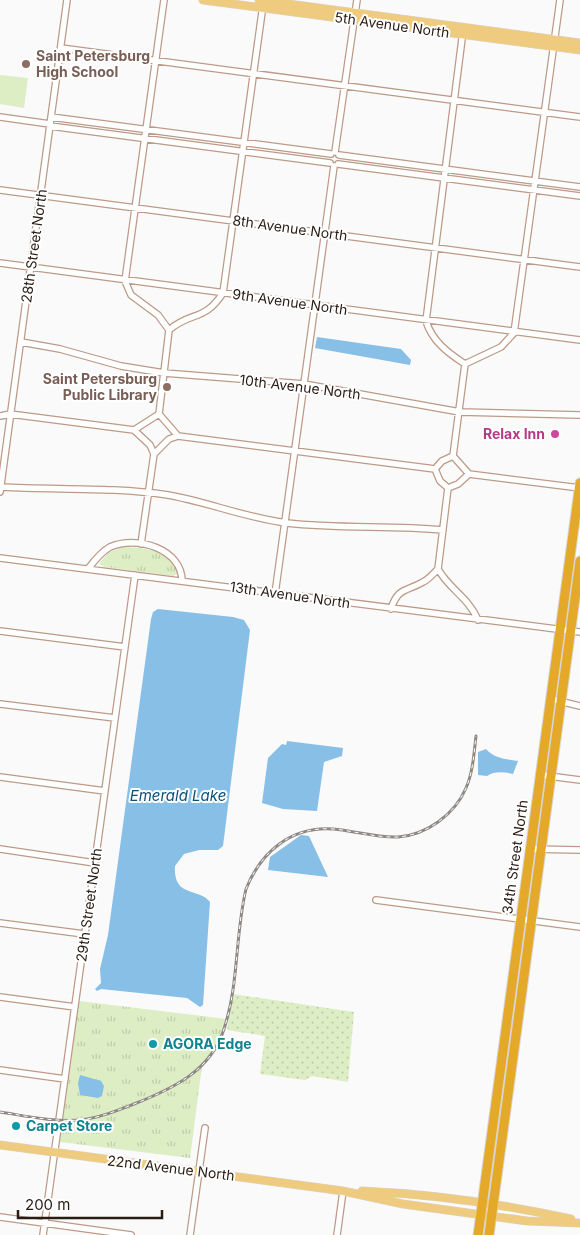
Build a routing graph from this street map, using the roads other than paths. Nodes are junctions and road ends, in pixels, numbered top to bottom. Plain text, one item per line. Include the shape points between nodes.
1 (67, 0) edge
2 (164, 0) edge
3 (203, 0) edge
4 (260, 0) edge
5 (357, 0) edge
6 (560, 0) edge
7 (263, 3) edge
8 (355, 16) junction
9 (463, 31) junction
10 (580, 42) edge
11 (554, 43) junction
12 (61, 48) junction
13 (580, 50) edge
14 (156, 61) junction
15 (253, 74) junction
16 (345, 86) junction
17 (455, 100) junction
18 (545, 112) junction
19 (0, 117) edge
20 (580, 117) edge
21 (51, 122) junction
22 (146, 130) junction
23 (145, 138) junction
24 (243, 143) junction
25 (242, 151) junction
26 (335, 154) junction
27 (334, 164) junction
28 (446, 170) junction
29 (445, 178) junction
30 (535, 181) junction
31 (580, 187) edge
32 (0, 190) edge
33 (534, 190) junction
34 (41, 196) junction
35 (580, 196) edge
36 (135, 208) junction
37 (233, 221) junction
38 (325, 233) junction
39 (436, 247) junction
40 (525, 259) junction
41 (0, 263) edge
42 (31, 266) junction
43 (580, 267) edge
44 (125, 281) junction
45 (223, 293) junction
46 (315, 305) junction
47 (426, 321) junction
48 (169, 330) junction
49 (514, 333) junction
50 (580, 340) edge
51 (21, 342) junction
52 (464, 364) junction
53 (164, 373) junction
54 (304, 384) junction
55 (460, 412) junction
56 (10, 414) junction
57 (159, 414) junction
58 (580, 415) edge
59 (0, 416) edge
60 (134, 430) junction
61 (178, 436) junction
62 (295, 450) junction
63 (154, 454) junction
64 (453, 456) junction
65 (435, 469) junction
66 (469, 474) junction
67 (580, 484) edge
68 (448, 488) junction
69 (580, 488) edge
70 (0, 490) edge
71 (148, 492) junction
72 (285, 523) junction
73 (443, 530) junction
74 (141, 544) junction
75 (0, 558) edge
76 (570, 559) junction
77 (580, 561) edge
78 (88, 569) junction
79 (438, 569) junction
80 (135, 575) junction
81 (182, 581) junction
82 (275, 594) junction
83 (391, 609) junction
84 (478, 620) junction
85 (560, 630) junction
86 (0, 631) edge
87 (575, 632) edge
88 (125, 647) junction
89 (551, 699) junction
90 (561, 701) junction
91 (0, 704) edge
92 (580, 706) edge
93 (115, 718) junction
94 (541, 775) junction
95 (551, 776) junction
96 (0, 777) edge
97 (580, 780) edge
98 (105, 791) junction
99 (530, 849) junction
100 (541, 849) junction
101 (0, 850) edge
102 (580, 850) edge
103 (95, 863) junction
104 (376, 900) dead end
105 (520, 919) junction
106 (531, 920) junction
107 (0, 923) edge
108 (580, 928) edge
109 (84, 934) junction
110 (0, 997) edge
111 (74, 1007) junction
112 (0, 1070) edge
113 (65, 1079) junction
114 (497, 1095) junction
115 (507, 1100) junction
116 (205, 1128) dead end
117 (0, 1145) edge
118 (55, 1153) junction
119 (200, 1171) junction
120 (343, 1191) junction
121 (482, 1203) junction
122 (493, 1204) junction
123 (481, 1214) junction
124 (492, 1216) junction
125 (0, 1217) edge
126 (580, 1222) edge
127 (45, 1224) junction
128 (43, 1235) edge
129 (131, 1235) edge
130 (190, 1235) edge
131 (337, 1235) edge
132 (478, 1235) edge
133 (489, 1235) edge

1 - 12 street, 28th Street North
2 - 14 street
3 - 7 main road, 5th Avenue North
4 - 7 main road, 5th Avenue North
5 - 8 street
6 - 11 street
7 - 8 main road, 5th Avenue North
7 - 15 street
8 - 9 main road, 5th Avenue North
8 - 16 street
9 - 11 main road, 5th Avenue North
9 - 17 street
10 - 11 main road, 5th Avenue North
11 - 13 main road, 5th Avenue North
11 - 18 street
12 - 14 street
12 - 21 street, 28th Street North
14 - 15 street
14 - 22 street
15 - 16 street
15 - 24 street
16 - 17 street
16 - 26 street
17 - 18 street
17 - 28 street
18 - 20 street
18 - 30 street
19 - 21 street
21 - 22 street
21 - 23 street
21 - 34 street, 28th Street North
22 - 23 street
22 - 24 street
23 - 25 street
23 - 36 street
24 - 25 street
24 - 26 street
25 - 27 street
25 - 37 street
26 - 27 street
26 - 28 street
27 - 29 street
27 - 38 street
28 - 29 street
28 - 30 street
29 - 33 street
29 - 39 street
30 - 31 street
30 - 33 street
32 - 34 street, 8th Avenue North
33 - 35 street
33 - 40 street
34 - 36 street, 8th Avenue North
34 - 42 street, 28th Street North
36 - 37 street, 8th Avenue North
36 - 44 street
37 - 38 street, 8th Avenue North
37 - 45 street
38 - 39 street, 8th Avenue North
38 - 46 street
39 - 40 street, 8th Avenue North
39 - 47 street
40 - 43 street, 8th Avenue North
40 - 49 street
41 - 42 street, 9th Avenue North
42 - 44 street, 9th Avenue North
42 - 51 street, 28th Street North
44 - 45 street, 9th Avenue North
44 - 48 street via 131,295 158,315
45 - 46 street, 9th Avenue North
45 - 48 street via 206,312 184,319
46 - 47 street, 9th Avenue North
46 - 54 street
47 - 49 street, 9th Avenue North
47 - 52 street via 434,338
48 - 53 street
49 - 50 street, 9th Avenue North
49 - 52 street via 501,347
51 - 53 street, 10th Avenue North
51 - 56 street, 28th Street North
52 - 55 street
53 - 54 street, 10th Avenue North
53 - 57 street
54 - 55 street, 10th Avenue North
54 - 62 street
55 - 58 street, 10th Avenue North
55 - 64 street
56 - 59 street
56 - 60 street
56 - 70 street, 28th Street North
57 - 60 street
57 - 61 street
60 - 63 street
61 - 62 street
61 - 63 street
62 - 65 street
62 - 72 street
63 - 71 street
64 - 65 street
64 - 66 street
65 - 68 street via 440,481
66 - 68 street
66 - 69 street
67 - 69 highway, 34th Street North
68 - 73 street
69 - 76 highway, 34th Street North
70 - 71 street via 90,488
71 - 72 street
71 - 74 street
72 - 73 street
72 - 82 street
73 - 79 street
74 - 78 street via 119,544 109,548
74 - 81 street via 157,548 174,558 182,571
75 - 78 street, 13th Avenue North
76 - 77 highway
76 - 85 highway, 34th Street North
77 - 87 highway, 34th Street North
78 - 80 street, 13th Avenue North
79 - 83 street via 422,583 401,591
79 - 84 street via 448,585 470,603
80 - 81 street, 13th Avenue North
80 - 88 street, 29th Street North
81 - 82 street, 13th Avenue North
82 - 83 street, 13th Avenue North
83 - 84 street, 13th Avenue North
84 - 85 street, 13th Avenue North
85 - 87 street, 13th Avenue North
85 - 89 highway, 34th Street North
86 - 88 street
87 - 90 highway, 34th Street North
88 - 93 street, 29th Street North
89 - 90 street
89 - 94 highway, 34th Street North
90 - 92 street
90 - 95 highway, 34th Street North
91 - 93 street
93 - 98 street, 29th Street North
94 - 95 street
94 - 99 highway, 34th Street North
95 - 97 street
95 - 100 highway, 34th Street North
96 - 98 street
98 - 103 street, 29th Street North
99 - 100 street
99 - 105 highway, 34th Street North
100 - 102 street
100 - 106 highway, 34th Street North
101 - 103 street
103 - 109 street, 29th Street North
104 - 105 street
105 - 106 street
105 - 114 highway, 34th Street North
106 - 108 street
106 - 115 highway, 34th Street North
107 - 109 street
109 - 111 street, 29th Street North
110 - 111 street
111 - 113 street, 29th Street North
112 - 113 street
113 - 118 street, 29th Street North
114 - 115 highway
114 - 121 highway, 34th Street North
115 - 122 highway, 34th Street North
116 - 119 street
117 - 118 main road, 22nd Avenue North
118 - 119 main road, 22nd Avenue North
118 - 127 street, 29th Street North
119 - 120 main road, 22nd Avenue North
119 - 130 street
120 - 121 main road, 22nd Avenue North via 404,1193
120 - 123 main road, 22nd Avenue North via 403,1204
120 - 131 street
121 - 122 main road, 22nd Avenue North
121 - 123 highway, 34th Street North
122 - 124 highway, 34th Street North
122 - 126 main road, 22nd Avenue North
123 - 124 main road, 22nd Avenue North
123 - 132 highway, 34th Street North
124 - 126 main road, 22nd Avenue North via 527,1221
124 - 133 highway, 34th Street North
125 - 127 street
127 - 128 street, 29th Street North
127 - 129 street

